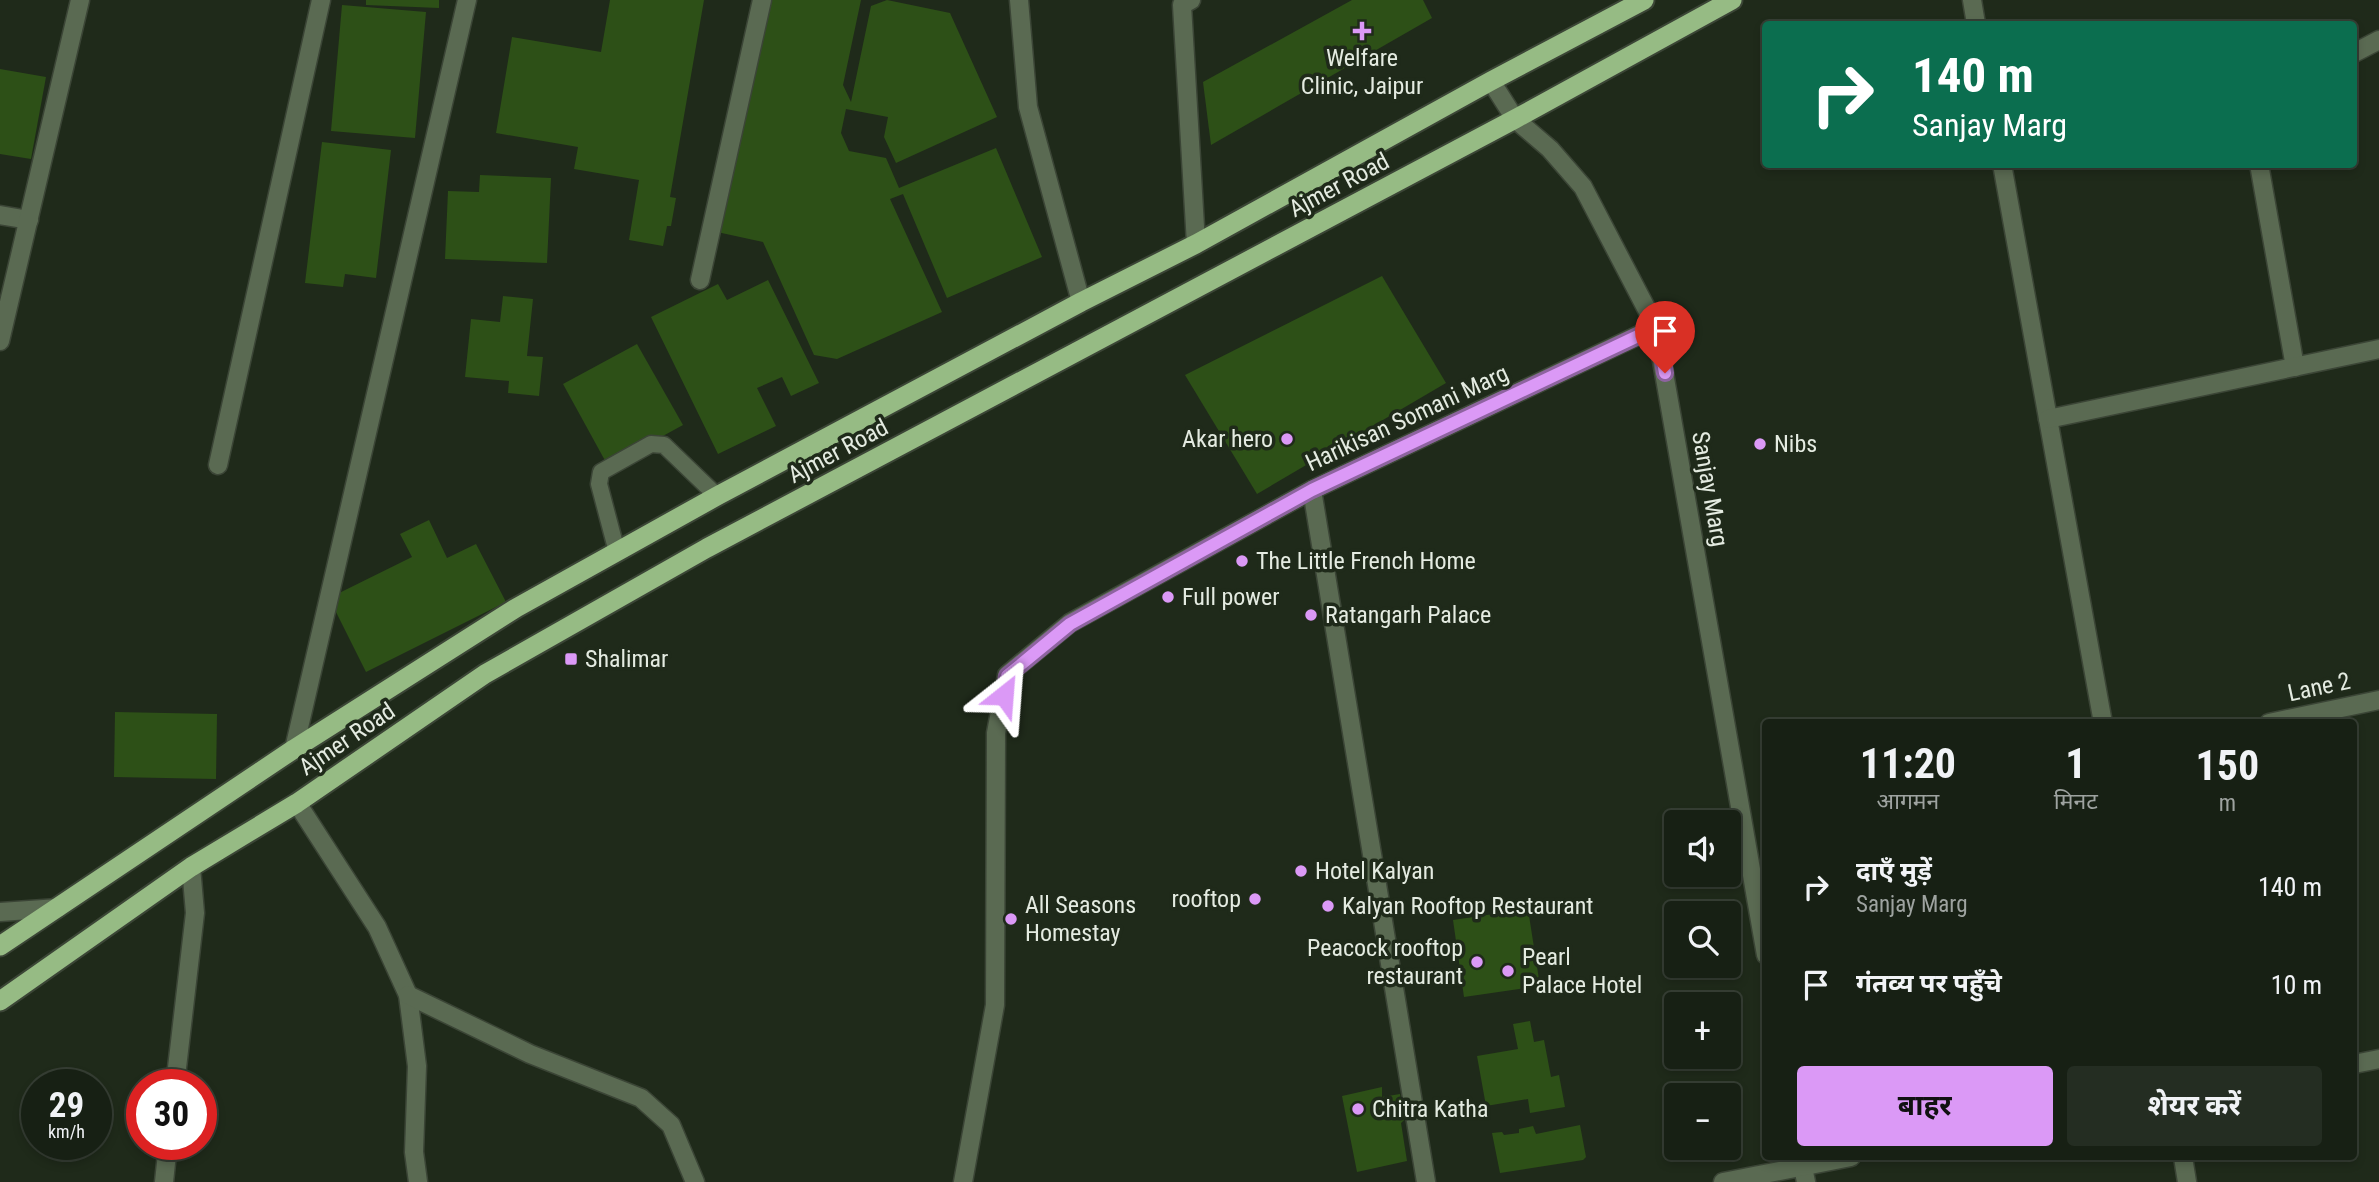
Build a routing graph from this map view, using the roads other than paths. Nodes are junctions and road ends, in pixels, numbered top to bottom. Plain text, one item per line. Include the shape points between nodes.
1 (80, 0) edge
2 (321, 0) edge
3 (467, 0) edge
4 (762, 0) edge
5 (1019, 0) edge
6 (1191, 0) edge
7 (1644, 0) edge
8 (1732, 0) edge
9 (1972, 0) edge
10 (1976, 21) edge
11 (2379, 40) edge
12 (2357, 51) edge
13 (1491, 81) junction
14 (1515, 119) junction
15 (2003, 168) edge
16 (2260, 168) edge
17 (0, 215) edge
18 (29, 220) junction
19 (1196, 244) junction
20 (700, 280) dead end
21 (1081, 302) junction
22 (1657, 327) junction
23 (0, 341) edge
24 (2379, 349) edge
25 (2295, 367) junction
26 (2048, 419) junction
27 (218, 465) dead end
28 (1312, 490) junction
29 (717, 496) junction
30 (617, 552) junction
31 (2379, 700) edge
32 (2102, 719) edge
33 (2288, 719) edge
34 (294, 750) junction
35 (297, 803) junction
36 (191, 867) junction
37 (58, 908) junction
38 (0, 912) edge
39 (1762, 932) edge
40 (0, 946) edge
41 (408, 995) junction
42 (0, 1001) edge
43 (2379, 1059) edge
44 (2357, 1063) edge
45 (177, 1069) edge
46 (166, 1160) edge
47 (1839, 1160) edge
48 (2183, 1160) edge
49 (1803, 1168) edge
50 (164, 1182) edge
51 (418, 1182) edge
52 (695, 1182) edge
53 (963, 1182) edge
54 (1426, 1182) edge
55 (1723, 1182) edge
56 (2187, 1182) edge

1 - 18 street
2 - 27 street
3 - 34 street
4 - 20 street
5 - 21 street via 1028,107
6 - 19 street via 1182,5
7 - 13 highway, Ajmer Road
8 - 14 highway, Ajmer Road
9 - 10 street
11 - 12 street
13 - 14 street, Sanjay Marg
13 - 19 highway, Ajmer Road
14 - 22 street, Sanjay Marg via 1550,149 1583,187
14 - 35 highway, Ajmer Road via 707,548 485,674
15 - 26 street
16 - 25 street
17 - 18 street
18 - 23 street
19 - 21 highway, Ajmer Road
21 - 29 highway, Ajmer Road
22 - 28 street, Harikisan Somani Marg
22 - 39 street, Sanjay Marg
24 - 25 street
25 - 26 street
26 - 32 street
28 - 53 street, Harikisan Somani Marg via 1070,624 1007,676 996,733 995,1005
28 - 54 street
29 - 30 highway, Ajmer Road
29 - 30 lane via 664,445 651,444 631,455 601,472 598,484
30 - 34 highway, Ajmer Road via 516,608
31 - 33 street, Lane 2
34 - 37 highway, Ajmer Road
35 - 36 highway, Ajmer Road
35 - 41 street via 377,927
36 - 42 highway, Ajmer Road
36 - 45 street via 195,913
37 - 38 street
37 - 40 highway, Ajmer Road
41 - 51 street via 417,1066 414,1152
41 - 52 street via 530,1054 641,1098 671,1125
43 - 44 street
46 - 50 street
47 - 49 street
48 - 56 street
49 - 55 street

